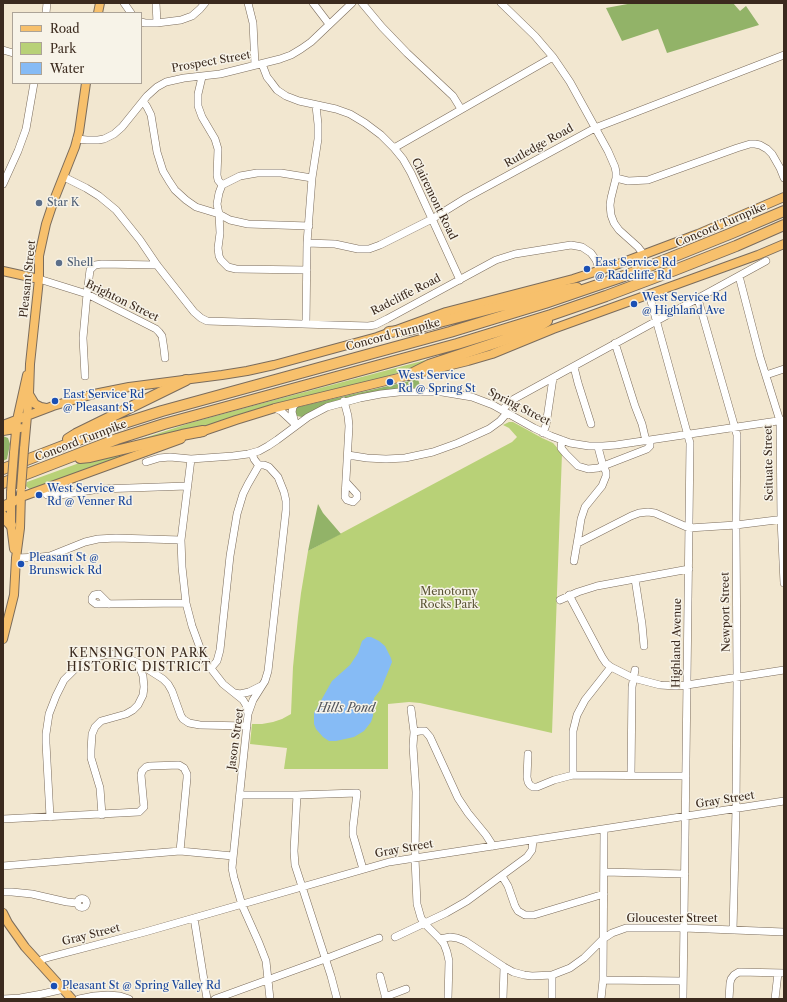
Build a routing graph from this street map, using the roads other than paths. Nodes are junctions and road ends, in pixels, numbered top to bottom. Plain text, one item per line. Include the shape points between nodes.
1 (124, 3) edge
2 (156, 3) edge
3 (205, 3) edge
4 (248, 3) edge
5 (313, 3) edge
6 (352, 3) edge
7 (362, 3) edge
8 (501, 3) edge
9 (130, 12) edge
10 (142, 22) edge
11 (157, 23) junction
12 (330, 24) junction
13 (784, 55) edge
14 (553, 57) junction
15 (258, 65) junction
16 (202, 76) junction
17 (34, 84) edge
18 (86, 84) edge
19 (143, 100) junction
20 (316, 106) junction
21 (461, 109) junction
22 (595, 128) junction
23 (78, 139) junction
24 (394, 148) junction
25 (7, 167) edge
26 (64, 177) junction
27 (312, 178) junction
28 (616, 178) junction
29 (784, 178) edge
30 (3, 184) edge
31 (222, 185) junction
32 (784, 197) edge
33 (784, 211) edge
34 (219, 214) junction
35 (432, 218) junction
36 (784, 225) edge
37 (309, 226) junction
38 (307, 243) junction
39 (784, 244) edge
40 (644, 255) junction
41 (766, 261) dead end
42 (157, 265) junction
43 (307, 270) junction
44 (3, 271) edge
45 (600, 271) junction
46 (739, 276) junction
47 (38, 279) junction
48 (460, 280) junction
49 (597, 285) junction
50 (87, 294) junction
51 (649, 294) junction
52 (698, 298) junction
53 (567, 310) junction
54 (657, 322) junction
55 (306, 324) junction
56 (389, 332) junction
57 (616, 344) junction
58 (165, 358) dead end
59 (30, 364) junction
60 (574, 367) junction
61 (784, 369) edge
62 (409, 375) junction
63 (766, 375) junction
64 (85, 376) dead end
65 (553, 378) junction
66 (186, 380) junction
67 (29, 394) junction
68 (344, 401) junction
69 (296, 403) junction
70 (46, 408) junction
71 (274, 408) junction
72 (504, 411) junction
73 (27, 419) junction
74 (18, 420) junction
75 (782, 420) edge
76 (591, 424) dead end
77 (3, 425) edge
78 (296, 425) junction
79 (736, 428) junction
80 (16, 429) junction
81 (3, 431) edge
82 (203, 431) junction
83 (543, 433) junction
84 (689, 435) junction
85 (562, 440) junction
86 (648, 441) junction
87 (598, 446) junction
88 (51, 451) junction
89 (259, 451) junction
90 (252, 453) junction
91 (348, 455) junction
92 (190, 459) junction
93 (60, 461) junction
94 (146, 462) dead end
95 (261, 465) junction
96 (603, 465) junction
97 (3, 470) edge
98 (346, 482) dead end
99 (3, 483) edge
100 (187, 486) junction
101 (42, 490) junction
102 (21, 498) junction
103 (7, 505) edge
104 (3, 516) edge
105 (782, 519) edge
106 (736, 524) junction
107 (11, 525) junction
108 (689, 528) junction
109 (181, 540) junction
110 (578, 543) junction
111 (16, 558) junction
112 (574, 561) dead end
113 (688, 570) junction
114 (635, 579) junction
115 (784, 583) edge
116 (569, 595) junction
117 (560, 600) dead end
118 (186, 603) junction
119 (109, 604) dead end
120 (3, 639) edge
121 (644, 646) dead end
122 (138, 663) junction
123 (611, 667) junction
124 (211, 668) junction
125 (784, 670) edge
126 (634, 674) junction
127 (737, 678) junction
128 (263, 685) junction
129 (687, 685) junction
130 (235, 693) junction
131 (411, 709) dead end
132 (248, 714) junction
133 (247, 726) junction
134 (414, 732) junction
135 (528, 754) dead end
136 (573, 775) junction
137 (630, 775) junction
138 (686, 776) junction
139 (240, 795) junction
140 (297, 795) junction
141 (784, 802) edge
142 (736, 809) junction
143 (102, 814) junction
144 (50, 817) junction
145 (685, 817) junction
146 (3, 820) edge
147 (604, 829) junction
148 (533, 840) junction
149 (493, 846) junction
150 (180, 851) junction
151 (233, 856) junction
152 (415, 858) junction
153 (3, 866) edge
154 (363, 869) junction
155 (604, 872) junction
156 (684, 874) junction
157 (502, 876) junction
158 (302, 887) junction
159 (3, 892) edge
160 (604, 894) junction
161 (77, 903) dead end
162 (242, 905) junction
163 (3, 913) edge
164 (194, 918) junction
165 (425, 924) junction
166 (684, 928) junction
167 (733, 930) junction
168 (784, 932) edge
169 (395, 937) dead end
170 (379, 938) dead end
171 (440, 939) junction
172 (604, 939) junction
173 (325, 959) junction
174 (39, 963) junction
175 (504, 967) junction
176 (781, 973) edge
177 (552, 975) junction
178 (380, 976) dead end
179 (268, 979) junction
180 (604, 980) junction
181 (683, 982) junction
182 (64, 989) junction
183 (406, 989) dead end
184 (3, 998) edge
185 (386, 998) edge
186 (72, 999) edge
187 (79, 999) edge
188 (129, 999) edge
189 (207, 999) edge
190 (215, 999) edge
191 (270, 999) edge
192 (337, 999) edge
193 (448, 999) edge
194 (503, 999) edge
195 (552, 999) edge
196 (602, 999) edge
197 (683, 999) edge
198 (729, 999) edge
199 (775, 999) edge

1 - 9 street
2 - 11 street
3 - 11 street via 192,16
4 - 15 street
5 - 12 street
6 - 12 street, Prospect Street
7 - 21 street via 402,47 453,96
8 - 14 street via 536,36
10 - 11 street
12 - 15 street, Prospect Street via 296,52
13 - 22 street, Rutledge Road
14 - 21 street
14 - 22 street
15 - 16 street, Prospect Street
15 - 20 street, Clairemont Road via 277,90 286,96
16 - 19 street, Prospect Street via 166,82
16 - 31 street via 198,106 215,139 218,149 217,175
17 - 25 street via 26,129 18,151
18 - 23 main road, Pleasant Street
19 - 23 street, Prospect Street via 114,134 98,140
19 - 34 street via 151,115 158,159 169,182 196,207
20 - 24 street, Clairemont Road via 350,114 381,135
20 - 27 street via 318,139
21 - 24 street
22 - 28 street via 612,158
22 - 35 street, Rutledge Road
23 - 26 main road, Pleasant Street
24 - 35 street, Clairemont Road via 411,172
25 - 30 street
26 - 42 street via 95,194 116,210
26 - 47 main road, Pleasant Street via 46,224 39,256
27 - 31 street via 282,173 257,173 240,176
27 - 37 street
28 - 29 street via 628,181 648,180 755,144 772,154
28 - 40 street via 611,198 612,219 619,230 638,246
31 - 34 street via 217,204
32 - 40 main road, Concord Turnpike
33 - 49 highway, Concord Turnpike via 732,234
34 - 37 street via 230,220 248,224
34 - 43 street via 219,254 226,265 231,268
35 - 38 street, Rutledge Road via 369,249
35 - 48 street, Clairemont Road
36 - 53 highway, Concord Turnpike via 691,264
37 - 38 street
38 - 43 street
39 - 51 main road
40 - 45 main road, Concord Turnpike
41 - 46 street
42 - 50 street via 95,265 90,270
42 - 55 street, Radcliffe Road via 201,318 209,321
43 - 55 street
44 - 47 main road, Brighton Street
45 - 48 street, Radcliffe Road via 591,253 582,247 570,245 504,257
45 - 56 main road, Concord Turnpike via 446,312
46 - 52 street
46 - 63 street, Scituate Street
47 - 50 street, Brighton Street
47 - 59 main road, Pleasant Street
48 - 55 street, Radcliffe Road via 375,325
49 - 56 highway via 562,290 409,330
49 - 88 highway, Concord Turnpike via 466,328 162,411
50 - 58 street, Brighton Street via 159,332 163,339
50 - 64 street via 83,338
51 - 54 street, Highland Avenue
51 - 62 main road via 492,354
52 - 54 street
52 - 79 street, Newport Street
53 - 62 highway via 513,337 429,365
53 - 93 highway, Concord Turnpike via 452,345 174,420
54 - 57 street
54 - 84 street, Highland Avenue
56 - 66 main road, Concord Turnpike via 256,369
57 - 60 street
57 - 86 street
59 - 67 main road, Pleasant Street
59 - 74 main road, Pleasant Street
60 - 65 street
60 - 76 street
61 - 63 street
62 - 69 main road
63 - 75 street, Scituate Street
65 - 72 street via 512,401
65 - 83 street
66 - 70 main road, Concord Turnpike via 110,390
66 - 88 highway via 76,434
67 - 70 main road via 36,404
67 - 73 main road, Pleasant Street
68 - 72 street, Spring Street via 390,393 442,392 476,398
68 - 78 street, Spring Street via 318,411
68 - 91 street via 349,422
69 - 71 main road
69 - 78 street via 292,412
70 - 73 main road, Concord Turnpike
71 - 78 street
71 - 82 main road
72 - 83 street, Spring Street
72 - 91 street via 502,420 489,429 454,445 428,453 386,459
73 - 74 main road
73 - 80 main road
73 - 102 main road, Pleasant Street, bridge
74 - 77 main road
74 - 80 main road, Pleasant Street
75 - 79 street, Spring Street
75 - 105 street, Scituate Street
78 - 89 street, Spring Street
79 - 84 street, Spring Street
79 - 106 street, Newport Street
80 - 81 main road
80 - 103 main road, Pleasant Street, bridge via 11,492
82 - 93 highway via 90,457
82 - 101 main road
83 - 85 street, Spring Street
84 - 86 street, Spring Street
84 - 108 street, Highland Avenue
85 - 87 street, Spring Street via 579,445
85 - 96 street via 561,448 579,466 588,469
86 - 87 street, Spring Street
86 - 96 street via 650,446 647,449
87 - 96 street
88 - 97 highway, Concord Turnpike
89 - 90 street, Spring Street
89 - 95 street
90 - 92 street, Spring Street
90 - 95 street, Jason Street via 254,460
91 - 98 street
92 - 94 street, Spring Street via 170,456
92 - 100 street
93 - 99 highway, Concord Turnpike
95 - 124 street via 243,494 237,514 220,650 217,661
95 - 128 street, Jason Street via 269,467 278,477 286,503 268,671
96 - 110 street via 606,472 605,480 585,507
100 - 101 street via 100,489 56,495 47,495
100 - 109 street
101 - 102 main road
102 - 103 main road
102 - 111 main road, Pleasant Street
103 - 107 main road, Pleasant Street
104 - 107 highway
105 - 106 street
105 - 115 street, Scituate Street
106 - 108 street
106 - 127 street, Newport Street
107 - 111 main road, Pleasant Street
108 - 110 street via 655,513 639,513
108 - 113 street, Highland Avenue
109 - 111 street via 98,539 50,556
109 - 118 street
110 - 112 street
111 - 120 main road, Pleasant Street via 14,595
113 - 114 street
113 - 129 street, Highland Avenue
114 - 116 street via 596,586
114 - 121 street
116 - 117 street
116 - 123 street via 602,657
118 - 119 street
118 - 124 street via 200,649
122 - 133 street via 168,684 179,712 186,721 200,725
122 - 143 street via 144,687 138,705 126,714 101,721 92,734 91,758 100,788
122 - 144 street via 118,655 98,656 78,665 60,688 51,709 46,734
123 - 126 street
123 - 136 street via 585,700 577,715 573,731
124 - 130 street via 223,684
125 - 127 street
126 - 129 street via 660,685
126 - 137 street
127 - 129 street
127 - 142 street, Newport Street
128 - 130 street via 249,692
128 - 132 street, Jason Street
129 - 138 street, Highland Avenue
130 - 132 street via 244,701
131 - 134 street
132 - 133 street, Jason Street
133 - 139 street, Jason Street
134 - 149 street via 425,731 430,737 458,798
134 - 152 street
135 - 136 street via 527,777 533,787
136 - 137 street
137 - 138 street
138 - 145 street, Highland Avenue
139 - 140 street
139 - 151 street, Jason Street
140 - 154 street via 357,793 353,835
140 - 158 street via 294,851 295,865
141 - 142 street, Gray Street
142 - 145 street, Gray Street
142 - 167 street, Newport Street
143 - 144 street
143 - 150 street via 136,813 142,810 144,804 141,775 146,767 182,766 187,778
144 - 146 street
145 - 147 street, Gray Street
145 - 156 street, Highland Avenue
147 - 148 street, Gray Street
147 - 155 street
148 - 149 street, Gray Street
148 - 157 street via 530,854
149 - 152 street, Gray Street
150 - 151 street
150 - 153 street
151 - 162 street, Jason Street via 233,873
152 - 154 street, Gray Street
152 - 165 street via 417,904
154 - 158 street, Gray Street
155 - 156 street
155 - 160 street
156 - 166 street, Highland Avenue
157 - 160 street via 515,906 525,915 534,915
157 - 165 street via 462,905
158 - 162 street, Gray Street
158 - 173 street
159 - 161 street via 32,894
160 - 172 street
162 - 164 street, Gray Street
162 - 179 street, Jason Street via 263,952
163 - 174 main road via 19,939
164 - 174 street, Gray Street via 50,956
164 - 189 street
165 - 169 street
165 - 171 street
166 - 167 street, Gloucester Street
166 - 172 street, Gloucester Street via 626,928
166 - 181 street, Highland Avenue
167 - 168 street, Gloucester Street
170 - 173 street
171 - 175 street, Gloucester Street via 450,937 465,941
171 - 193 street via 447,952
172 - 177 street, Gloucester Street via 577,964
172 - 180 street
173 - 179 street
173 - 192 street
174 - 182 main road
175 - 177 street, Gloucester Street via 524,975
175 - 194 street
176 - 198 street via 739,972 731,979
176 - 199 street
177 - 195 street
178 - 185 street
179 - 190 street
179 - 191 street, Jason Street
180 - 181 street
180 - 196 street
181 - 197 street, Highland Avenue
182 - 184 street via 20,998
182 - 186 main road
183 - 185 street
187 - 188 street via 108,995

